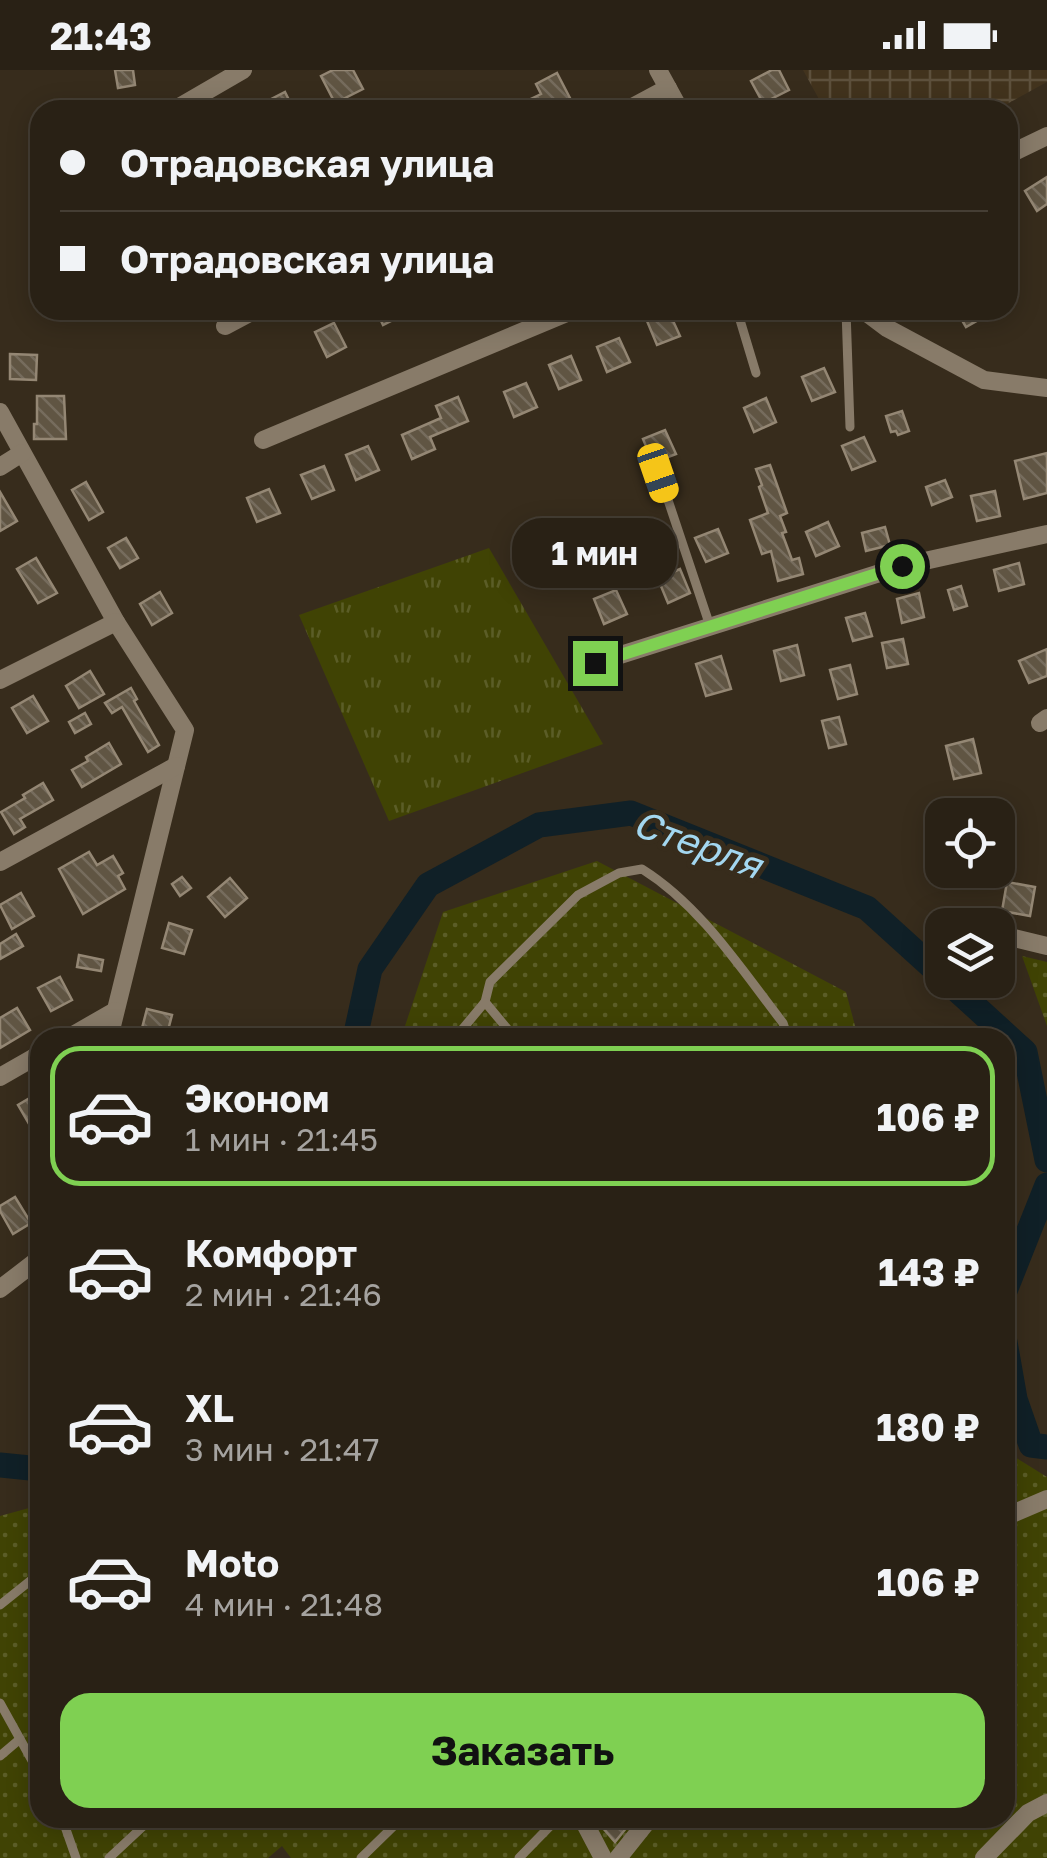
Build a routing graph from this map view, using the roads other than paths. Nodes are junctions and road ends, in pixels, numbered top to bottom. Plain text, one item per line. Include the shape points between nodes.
1 (243, 70) edge
2 (658, 70) edge
3 (668, 88) junction
4 (191, 100) edge
5 (646, 100) edge
6 (675, 100) edge
7 (1047, 136) edge
8 (1018, 150) edge
9 (236, 320) edge
10 (550, 320) edge
11 (739, 320) edge
12 (846, 320) edge
13 (876, 320) edge
14 (225, 326) dead end
15 (756, 374) dead end
16 (1047, 388) edge
17 (0, 412) edge
18 (850, 427) dead end
19 (263, 440) dead end
20 (22, 453) junction
21 (0, 466) edge
22 (658, 473) dead end
23 (1047, 534) edge
24 (116, 622) junction
25 (710, 626) junction
26 (595, 663) dead end
27 (0, 680) edge
28 (176, 766) junction
29 (0, 862) edge
30 (1015, 938) edge
31 (1047, 946) edge
32 (484, 1002) junction
33 (115, 1011) junction
34 (85, 1028) edge
35 (111, 1028) edge
36 (463, 1028) edge
37 (506, 1028) edge
38 (785, 1028) edge
39 (30, 1060) edge
40 (0, 1077) edge
41 (30, 1266) edge
42 (0, 1289) edge
43 (1047, 1498) edge
44 (1015, 1512) edge
45 (30, 1581) edge
46 (0, 1604) edge
47 (0, 1703) edge
48 (20, 1739) junction
49 (0, 1756) edge
50 (30, 1757) edge
51 (1047, 1803) edge
52 (1015, 1826) edge
53 (66, 1828) edge
54 (141, 1828) edge
55 (392, 1828) edge
56 (548, 1828) edge
57 (587, 1828) edge
58 (642, 1828) edge
59 (1013, 1828) edge
60 (76, 1858) edge
61 (109, 1858) edge
62 (361, 1858) edge
63 (519, 1858) edge
64 (602, 1858) edge
65 (618, 1858) edge
66 (984, 1858) edge

1 - 4 street
2 - 3 street
3 - 5 street
3 - 6 street
7 - 8 street
9 - 14 street
10 - 19 street
11 - 15 lane
12 - 18 lane
13 - 16 street via 984,380
17 - 20 street
20 - 21 street
20 - 24 street
22 - 25 lane
23 - 25 street via 902,566
24 - 27 street
24 - 28 street via 184,730
25 - 26 street
28 - 29 street
28 - 33 street
30 - 31 street
32 - 36 lane
32 - 37 lane
32 - 38 lane via 490,982 578,895 642,869 719,941
33 - 34 street
33 - 35 street
39 - 40 street
41 - 42 street
43 - 44 street
45 - 46 lane
47 - 48 lane
48 - 49 lane
48 - 50 lane
51 - 52 street
53 - 60 lane
54 - 61 lane
55 - 62 lane
56 - 63 lane
57 - 64 street
58 - 65 street
59 - 66 street

